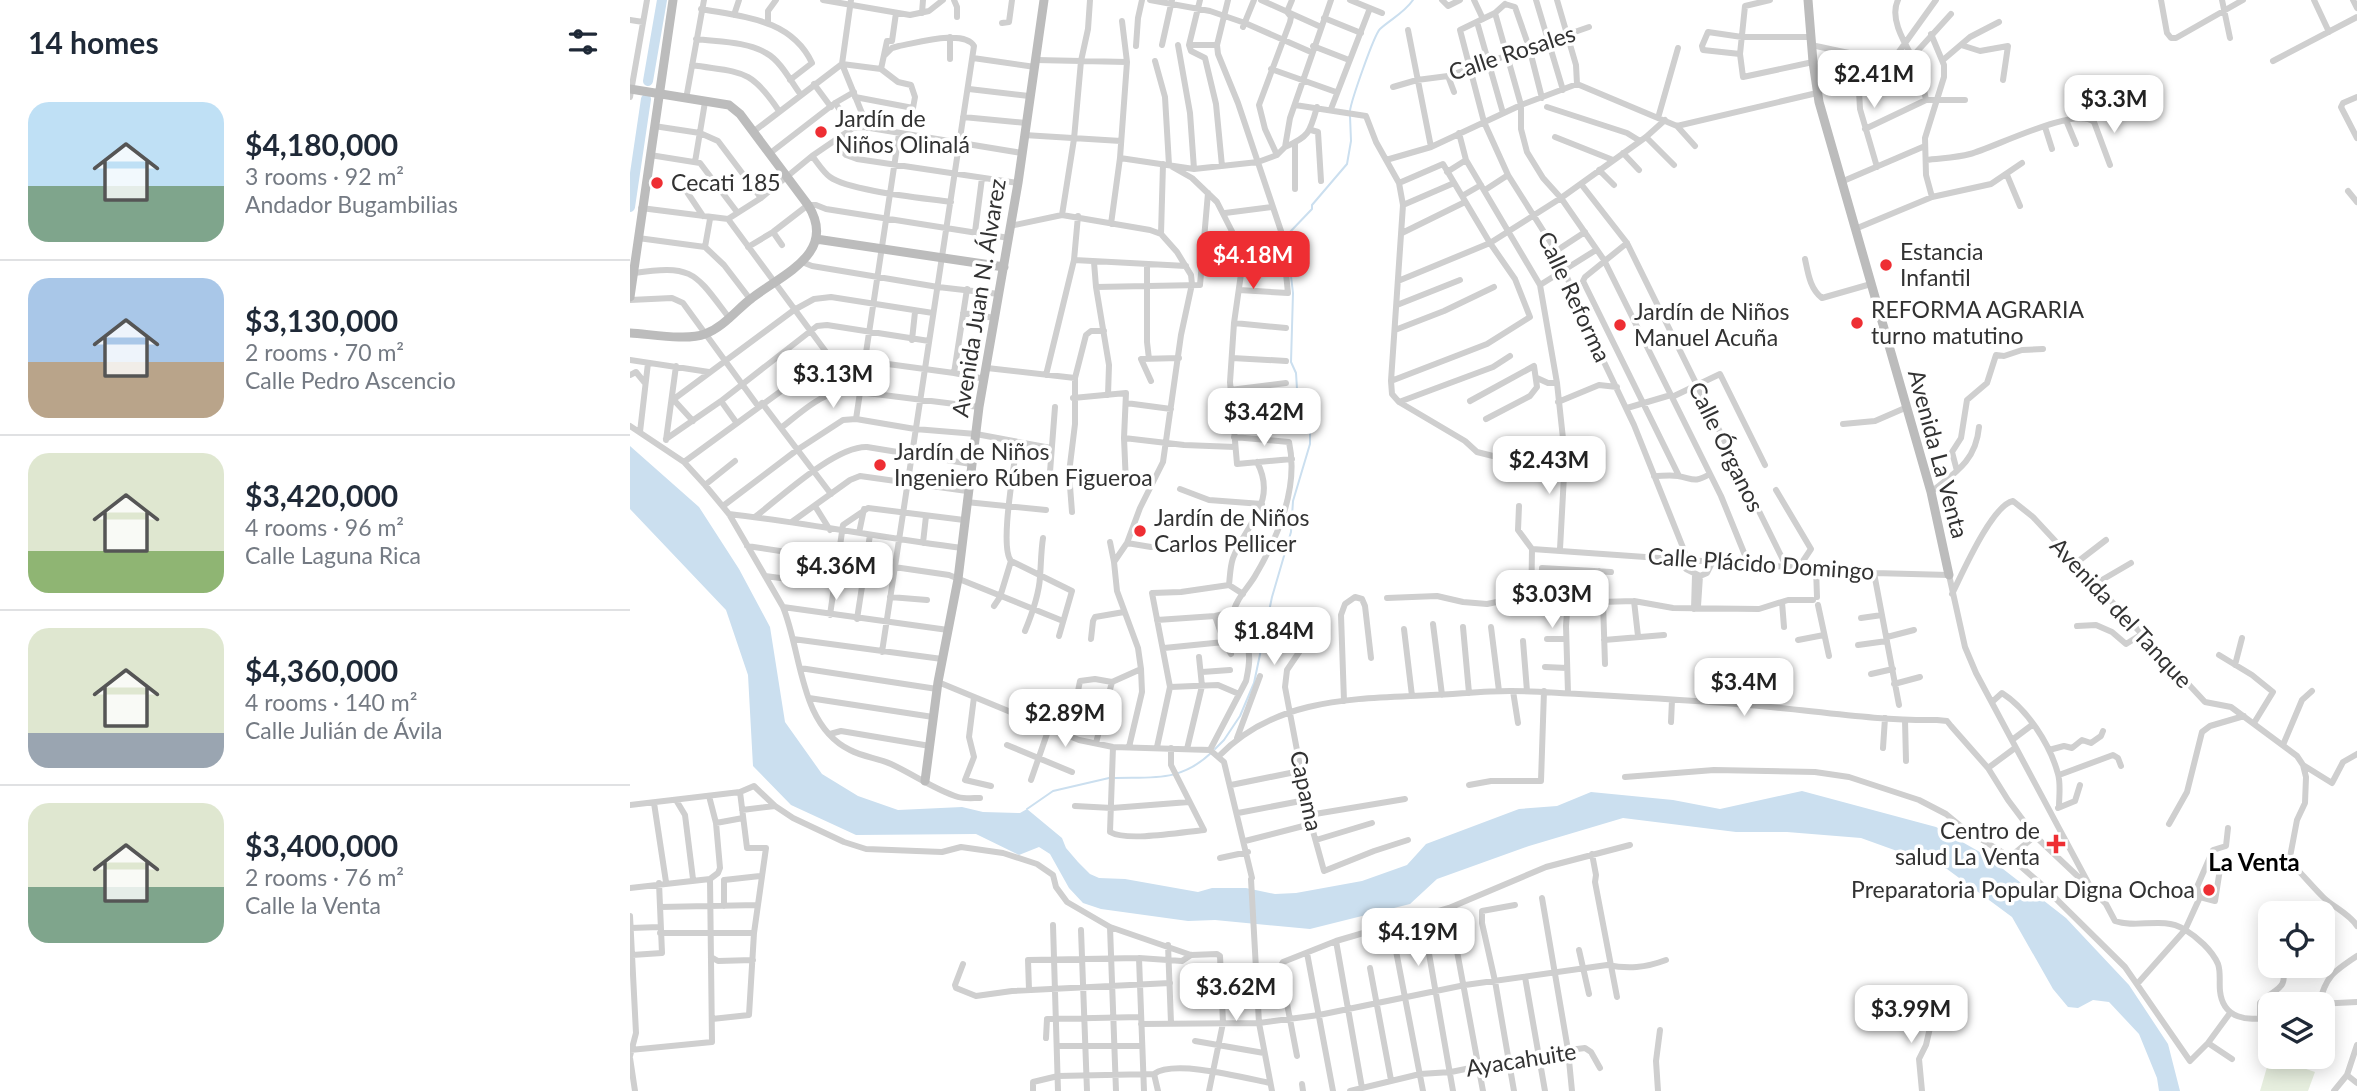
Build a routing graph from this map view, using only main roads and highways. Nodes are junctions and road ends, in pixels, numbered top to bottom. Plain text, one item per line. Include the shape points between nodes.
1 (673, 0) edge
2 (1044, 0) edge
3 (1808, 0) edge
4 (631, 92) edge
5 (660, 93) junction
6 (816, 239) junction
7 (1004, 267) junction
8 (630, 298) edge
9 (630, 333) edge
10 (1949, 575) road end
11 (925, 781) road end

1 - 5 main road
2 - 7 main road, Avenida Juan N. Álvarez
3 - 10 main road, Avenida La Venta via 1817,93 1931,492
4 - 5 main road
5 - 6 main road via 729,105 740,114 808,205
5 - 8 main road
6 - 7 main road
6 - 9 main road via 803,262 706,334
7 - 11 main road, Avenida Juan N. Álvarez

